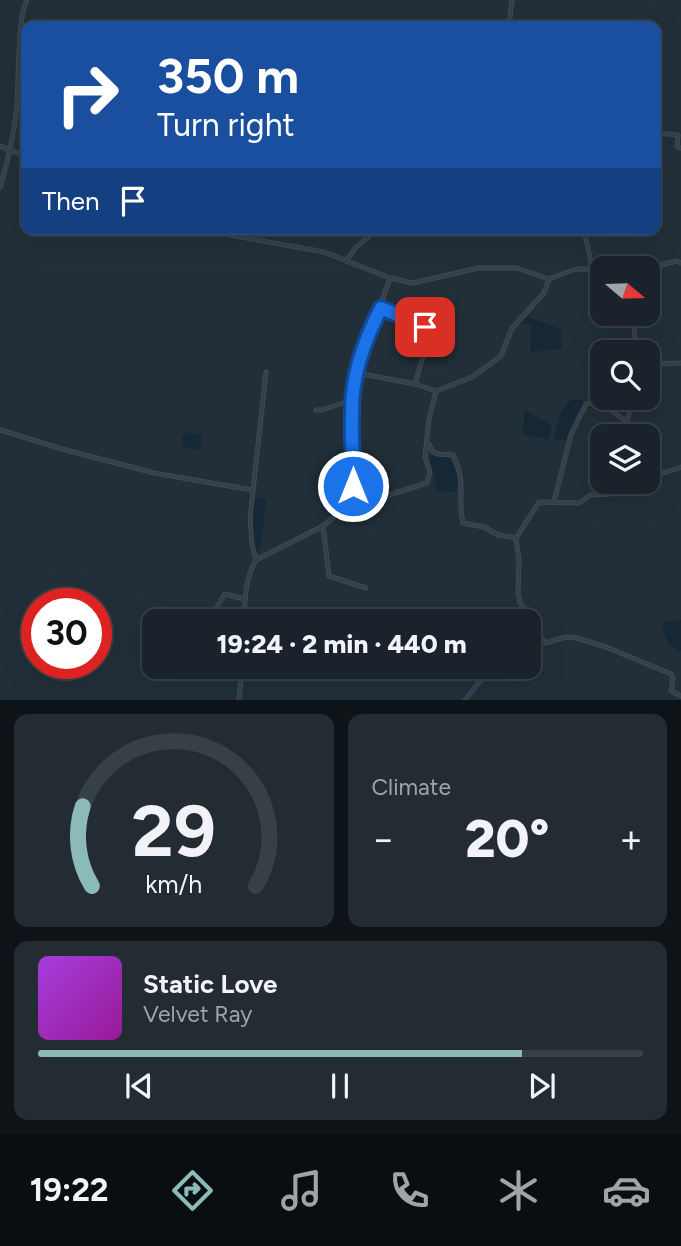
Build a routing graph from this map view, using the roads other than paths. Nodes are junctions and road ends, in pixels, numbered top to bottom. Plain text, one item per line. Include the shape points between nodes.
1 (27, 0) edge
2 (512, 0) edge
3 (23, 21) edge
4 (510, 21) edge
5 (21, 40) edge
6 (661, 133) edge
7 (0, 146) edge
8 (681, 148) edge
9 (11, 149) junction
10 (21, 154) edge
11 (0, 188) edge
12 (229, 235) edge
13 (371, 235) edge
14 (585, 235) edge
15 (590, 258) edge
16 (346, 261) junction
17 (681, 262) edge
18 (660, 265) edge
19 (590, 268) edge
20 (390, 278) junction
21 (549, 279) junction
22 (381, 308) junction
23 (681, 363) edge
24 (660, 364) edge
25 (266, 372) dead end
26 (357, 373) junction
27 (415, 384) junction
28 (436, 391) junction
29 (352, 400) junction
30 (316, 410) dead end
31 (629, 410) edge
32 (627, 422) joint
33 (0, 430) edge
34 (428, 442) junction
35 (681, 467) edge
36 (660, 474) edge
37 (252, 490) junction
38 (608, 494) edge
39 (554, 502) junction
40 (340, 512) junction
41 (323, 526) junction
42 (516, 538) junction
43 (256, 560) junction
44 (366, 588) dead end
45 (245, 599) junction
46 (216, 609) edge
47 (245, 609) edge
48 (523, 609) edge
49 (541, 639) edge
50 (241, 679) edge
51 (482, 679) edge
52 (681, 696) edge
53 (239, 700) edge
54 (465, 700) edge

1 - 3 street
2 - 4 street
5 - 9 street
6 - 8 street via 678,135 677,147
7 - 9 street
9 - 10 street
9 - 11 street
12 - 16 street via 324,252
13 - 16 street
14 - 15 street
16 - 20 street
17 - 18 street
19 - 21 street
20 - 21 street via 413,283 478,268 517,268
20 - 22 street
21 - 28 street via 544,293 512,328 501,356 472,377
22 - 26 street
22 - 27 street via 425,328
23 - 24 street
25 - 37 street
26 - 27 street
26 - 29 street
27 - 28 street
28 - 34 street
29 - 30 street
29 - 40 street via 356,470 348,502
31 - 32 street
32 - 39 street via 600,402 586,404 571,434
33 - 37 street via 154,473
34 - 40 street via 426,483
34 - 42 street via 432,451 453,455 463,481 463,523
35 - 36 street
37 - 43 street via 250,518
38 - 39 street via 591,495 579,503
39 - 42 street via 539,502
40 - 41 street
41 - 43 street
41 - 44 street via 329,576
42 - 48 street via 518,592
43 - 45 street
45 - 46 street via 225,594
45 - 47 street
49 - 52 street via 547,643 571,637 625,654 671,674 671,691
50 - 53 street
51 - 54 street

